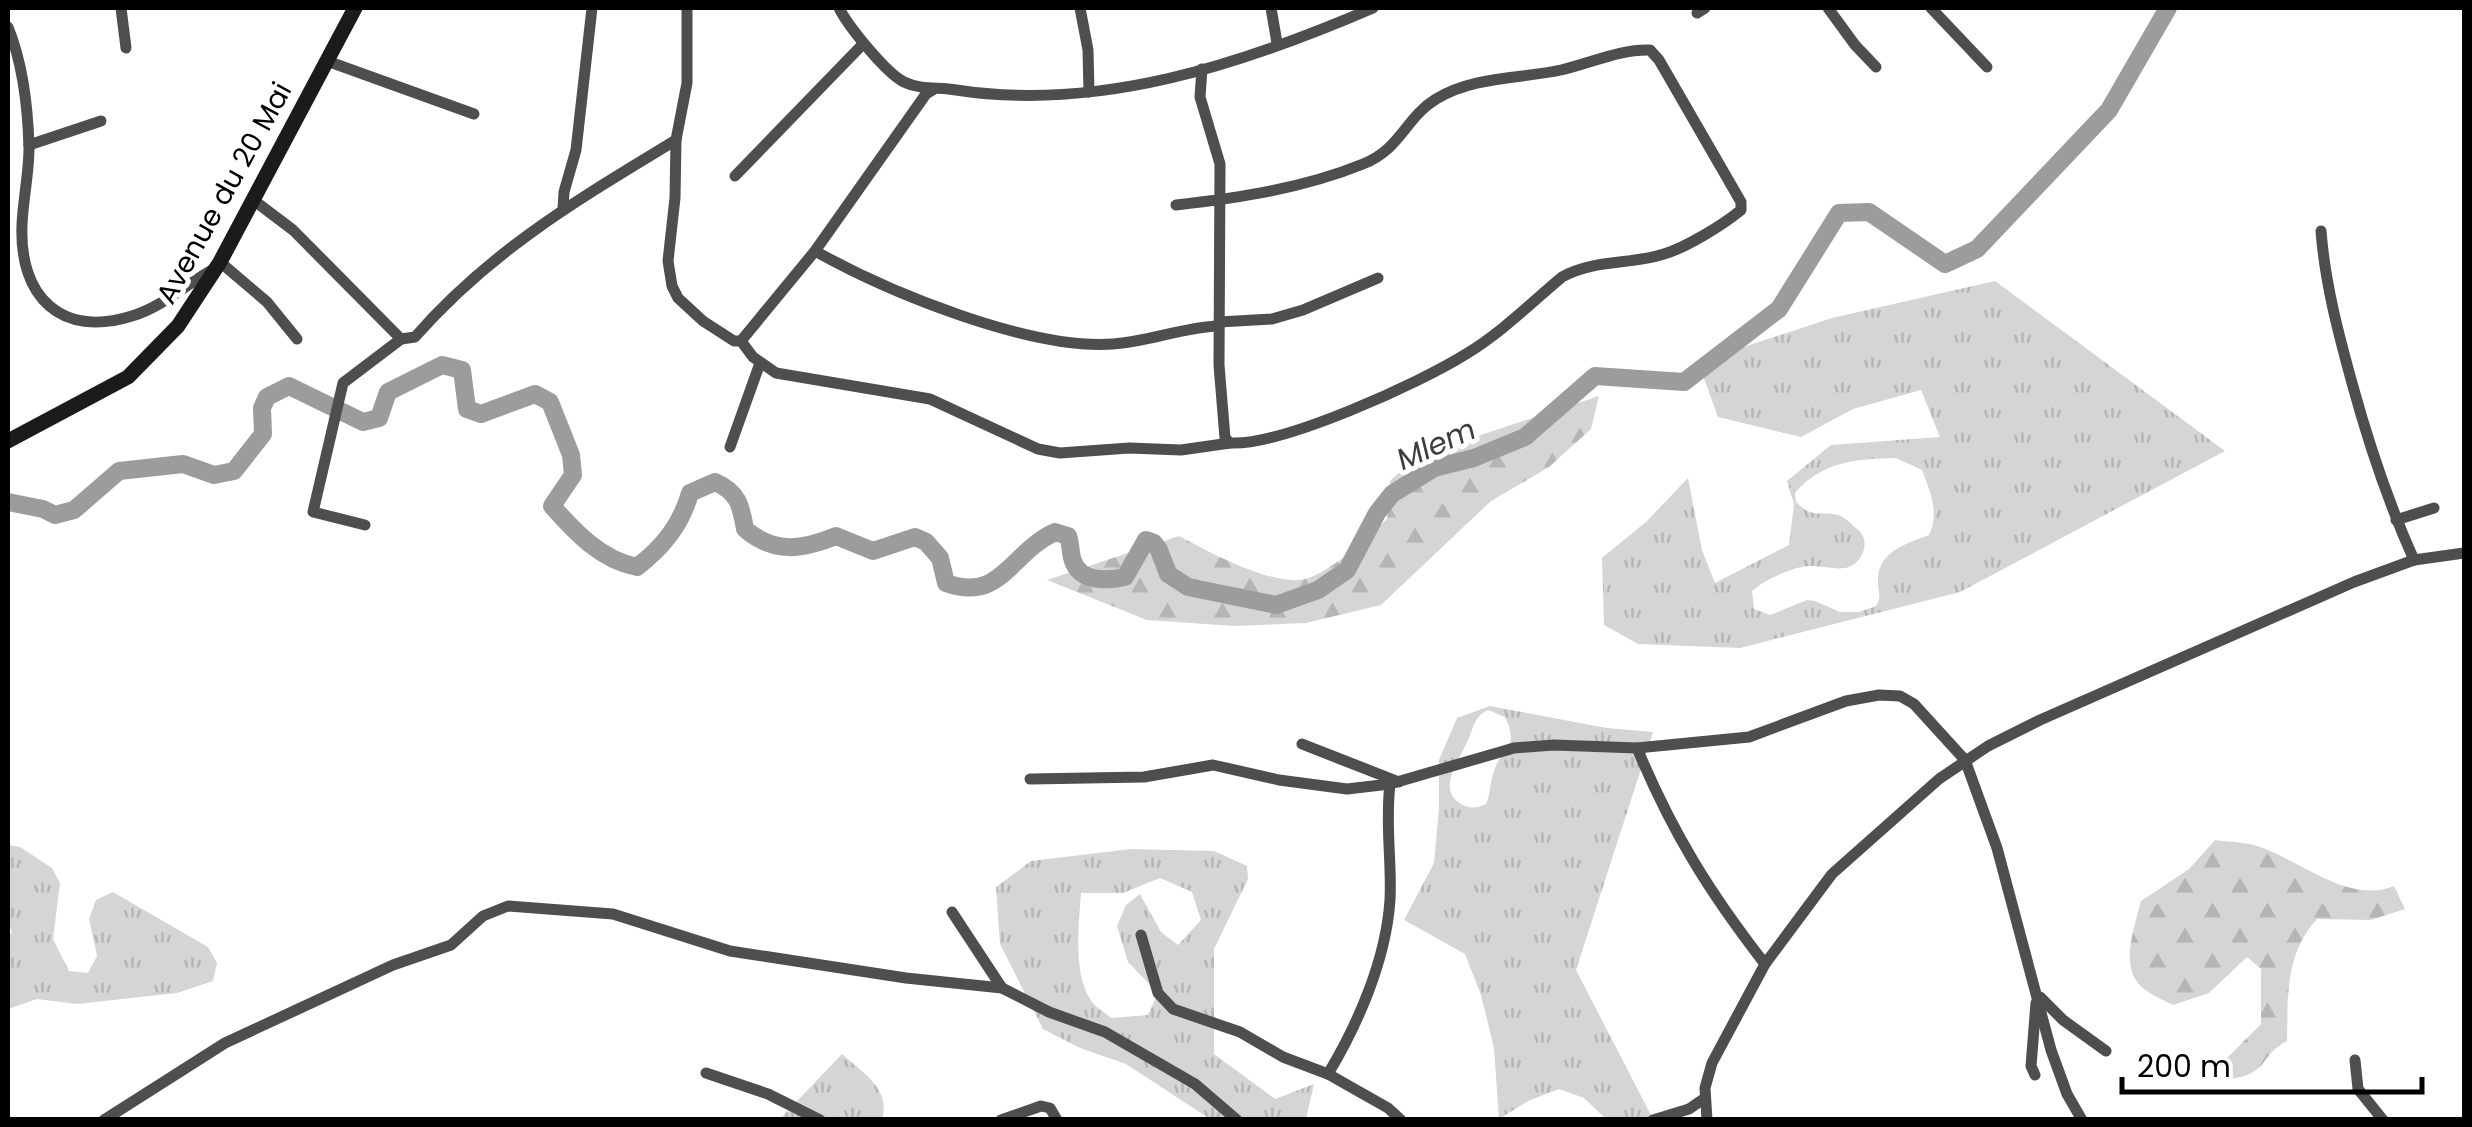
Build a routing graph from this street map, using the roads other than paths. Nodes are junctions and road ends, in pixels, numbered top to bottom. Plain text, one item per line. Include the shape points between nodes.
1 (121, 8) edge
2 (354, 8) edge
3 (592, 8) edge
4 (687, 8) edge
5 (838, 8) edge
6 (1080, 8) edge
7 (1271, 8) edge
8 (1373, 8) edge
9 (1828, 8) edge
10 (1931, 8) edge
11 (8, 27) edge
12 (1277, 43) junction
13 (863, 44) junction
14 (126, 48) dead end
15 (327, 61) junction
16 (1876, 67) dead end
17 (1987, 67) dead end
18 (1202, 69) junction
19 (934, 89) junction
20 (1089, 92) junction
21 (474, 114) dead end
22 (101, 121) dead end
23 (676, 140) junction
24 (28, 145) junction
25 (735, 176) dead end
26 (252, 200) junction
27 (1218, 200) junction
28 (1176, 205) dead end
29 (563, 209) junction
30 (2321, 230) dead end
31 (815, 251) junction
32 (218, 265) junction
33 (1378, 278) dead end
34 (1219, 324) junction
35 (401, 339) junction
36 (297, 340) dead end
37 (741, 341) junction
38 (760, 363) junction
39 (8, 441) edge
40 (1230, 443) junction
41 (730, 447) dead end
42 (2434, 508) dead end
43 (2396, 520) junction
44 (365, 525) dead end
45 (2464, 553) edge
46 (2414, 560) junction
47 (1302, 744) dead end
48 (1637, 748) junction
49 (1965, 760) junction
50 (1030, 779) dead end
51 (1395, 783) junction
52 (952, 912) dead end
53 (1141, 935) dead end
54 (1765, 964) junction
55 (1002, 988) junction
56 (2037, 994) junction
57 (2106, 1051) dead end
58 (2356, 1060) dead end
59 (706, 1073) dead end
60 (1328, 1074) junction
61 (2035, 1075) dead end
62 (1705, 1098) junction
63 (104, 1120) edge
64 (820, 1120) edge
65 (1001, 1120) edge
66 (1057, 1120) edge
67 (1237, 1120) edge
68 (1401, 1120) edge
69 (1653, 1120) edge
70 (1706, 1120) edge
71 (2082, 1120) edge
72 (2383, 1120) edge

1 - 14 street
2 - 15 main road, Avenue du 20 Mai
3 - 29 street
4 - 23 street via 687,83
5 - 13 street
6 - 20 street
7 - 12 street
8 - 12 street
9 - 16 street
10 - 17 street
11 - 24 street via 18,54
12 - 18 street
13 - 19 street via 898,79
13 - 25 street
15 - 21 street
15 - 26 main road, Avenue du 20 Mai
18 - 20 street
18 - 27 street via 1200,97 1220,164
19 - 20 street via 1002,97
19 - 31 street
22 - 24 street
23 - 29 street
23 - 37 street via 672,286 703,321
24 - 32 street via 22,226 27,265 42,299 68,320 132,316
26 - 32 main road, Avenue du 20 Mai
26 - 35 street via 293,230
27 - 28 street
27 - 34 street
27 - 40 street via 1363,164 1390,150 1437,98 1473,83 1558,71 1633,49 1650,50 1659,60 1741,202 1723,225 1666,254 1578,268 1492,336 1426,376 1304,428
29 - 35 street via 485,265 415,337
30 - 43 street via 2328,295 2362,428
31 - 34 street via 906,296 1040,337 1115,344
31 - 37 street
32 - 36 street via 267,302
32 - 39 main road, Avenue du 20 Mai via 178,326 128,377
33 - 34 street via 1272,319
34 - 40 street
35 - 44 street via 343,383 313,512
37 - 38 street
38 - 40 street via 776,372 930,399 1049,451
38 - 41 street
42 - 43 street
43 - 46 street
45 - 46 street
46 - 49 street via 2040,720
47 - 51 street
48 - 49 street via 1749,736 1878,695 1914,704
48 - 51 street via 1514,748
48 - 54 street via 1700,876
49 - 54 street via 1832,874
49 - 56 street
50 - 51 street via 1144,777 1212,766 1347,789
51 - 60 street via 1386,834 1387,922 1357,1017
52 - 55 street
53 - 60 street via 1164,1002
54 - 62 street via 1712,1063
55 - 63 street via 730,950 614,914 508,906 483,916 451,946 344,986 225,1043
55 - 67 street via 1105,1032 1195,1084
56 - 57 street
56 - 61 street via 2030,1066
56 - 71 street via 2056,1065
58 - 72 street via 2358,1090
59 - 64 street
60 - 68 street
62 - 69 street
62 - 70 street
65 - 66 street via 1040,1106

